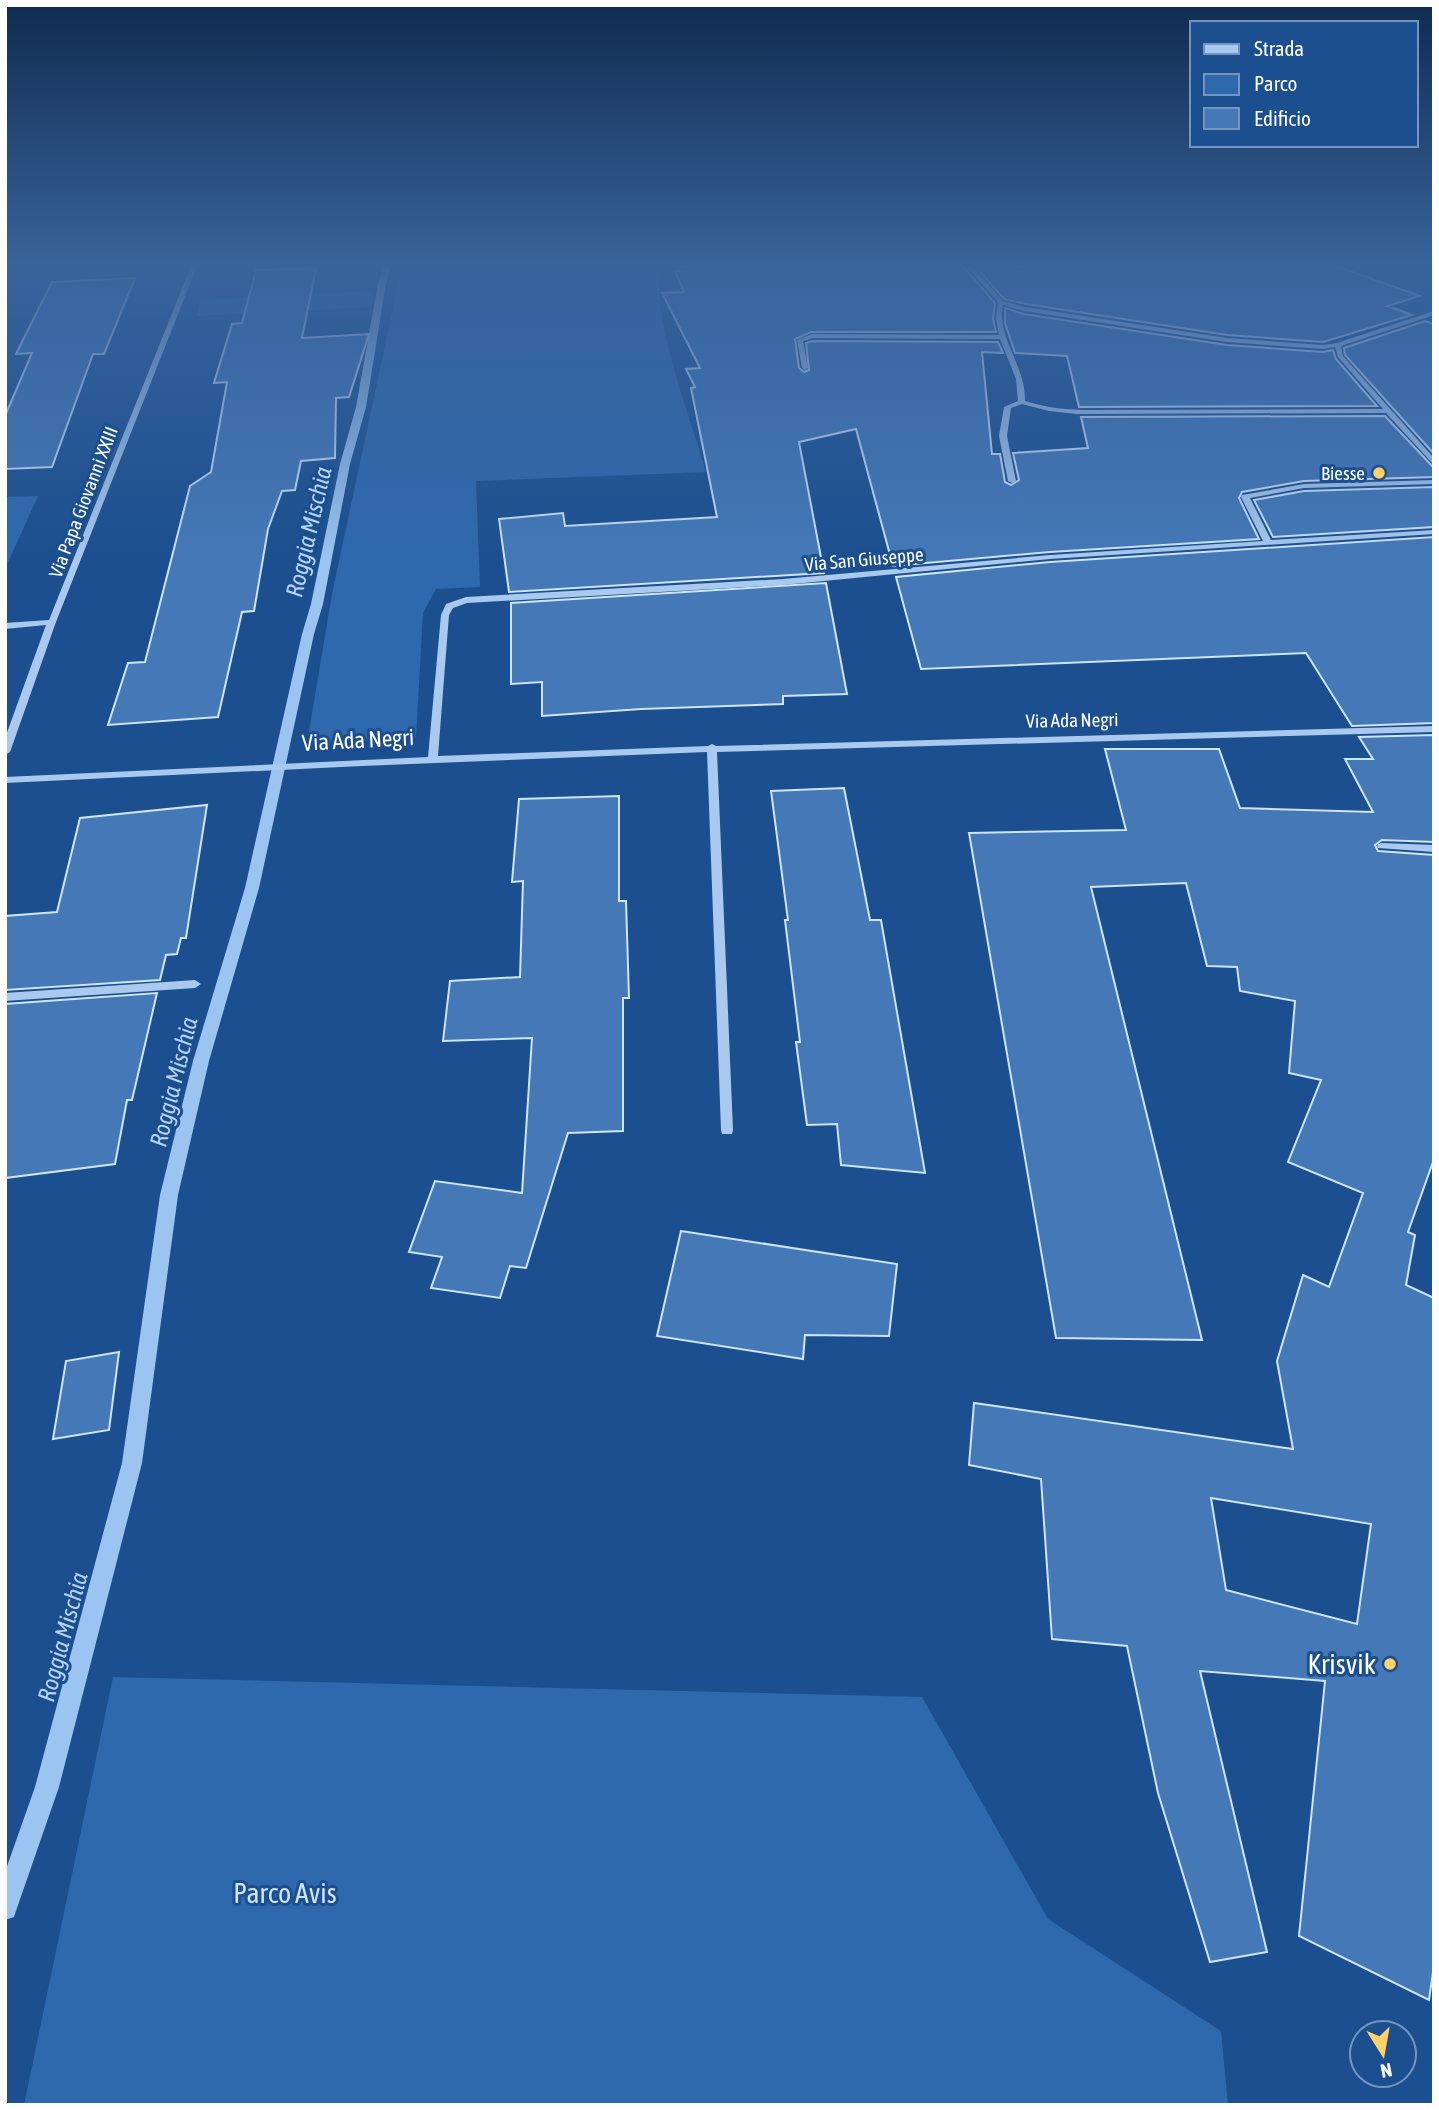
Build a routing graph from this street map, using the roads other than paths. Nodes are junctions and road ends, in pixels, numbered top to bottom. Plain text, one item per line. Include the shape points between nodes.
1 (155, 364) edge
2 (804, 364) edge
3 (1014, 364) edge
4 (1347, 364) edge
5 (805, 368) dead end
6 (1022, 402) junction
7 (1387, 411) junction
8 (1434, 463) edge
9 (1012, 481) dead end
10 (1434, 482) edge
11 (1434, 532) edge
12 (1268, 542) junction
13 (52, 622) junction
14 (5, 626) edge
15 (1434, 729) edge
16 (712, 747) junction
17 (5, 752) edge
18 (433, 757) junction
19 (5, 779) edge
20 (1382, 846) dead end
21 (1434, 849) edge
22 (195, 984) dead end
23 (5, 997) edge
24 (727, 1130) dead end

1 - 13 street, Via Papa Giovanni XXIII
2 - 5 street
3 - 6 street
4 - 7 street
6 - 7 street via 1072,411
6 - 9 street via 1008,407 1003,436
7 - 8 street
10 - 12 street via 1304,486 1245,496
11 - 12 street, Via San Giuseppe
12 - 18 street, Via San Giuseppe via 783,582 466,600 449,606 445,615
13 - 14 street
13 - 17 street, Via Papa Giovanni XXIII
15 - 16 street, Via Ada Negri
16 - 18 street, Via Ada Negri
16 - 24 street
18 - 19 street, Via Ada Negri
20 - 21 street
22 - 23 street

